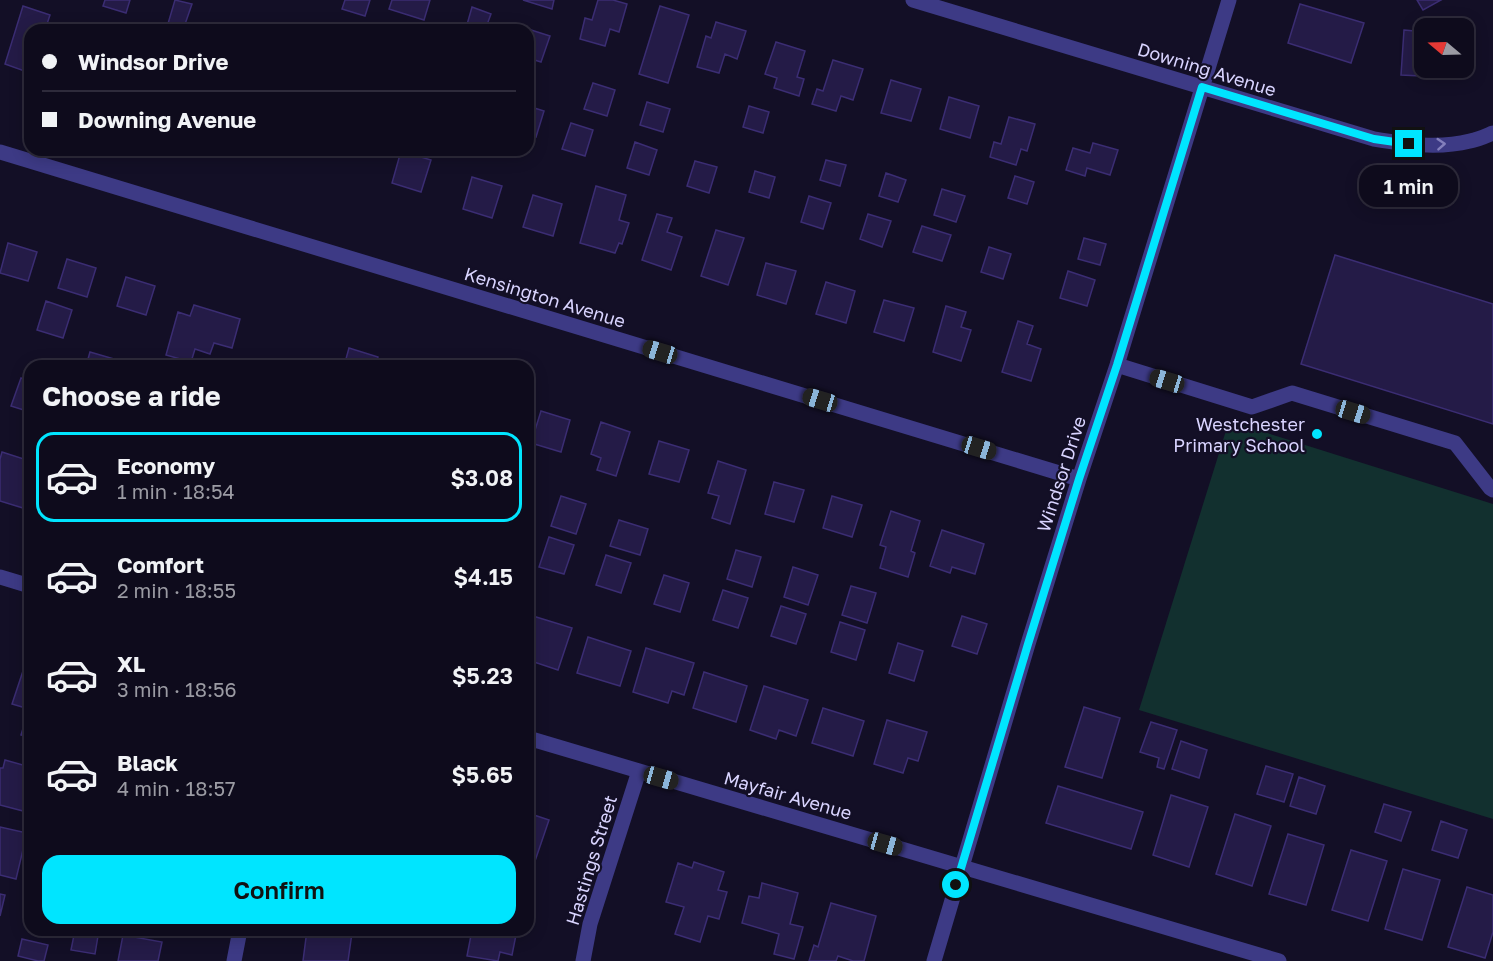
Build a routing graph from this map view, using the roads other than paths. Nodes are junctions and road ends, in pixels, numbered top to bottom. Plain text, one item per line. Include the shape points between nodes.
1 (913, 0) edge
2 (1229, 0) edge
3 (1202, 87) junction
4 (1493, 134) edge
5 (0, 152) edge
6 (1117, 365) junction
7 (1079, 479) junction
8 (1493, 489) edge
9 (0, 577) edge
10 (24, 584) edge
11 (534, 740) edge
12 (639, 771) junction
13 (962, 866) junction
14 (239, 936) edge
15 (234, 961) edge
16 (583, 961) edge
17 (934, 961) edge
18 (1279, 961) edge

1 - 3 street, Downing Avenue
2 - 3 street, Windsor Drive
3 -> 4 street, Downing Avenue via 1374,139 1439,145
3 - 6 street, Windsor Drive
5 - 7 street, Kensington Avenue
6 - 7 street, Windsor Drive
6 - 8 street via 1252,407 1292,393 1455,444
7 - 13 street, Windsor Drive
9 - 10 street
11 - 12 street, Mayfair Avenue
12 - 13 street, Mayfair Avenue
12 - 16 street, Hastings Street via 590,924
13 - 17 street, Windsor Drive
13 - 18 street, Mayfair Avenue
14 - 15 street

